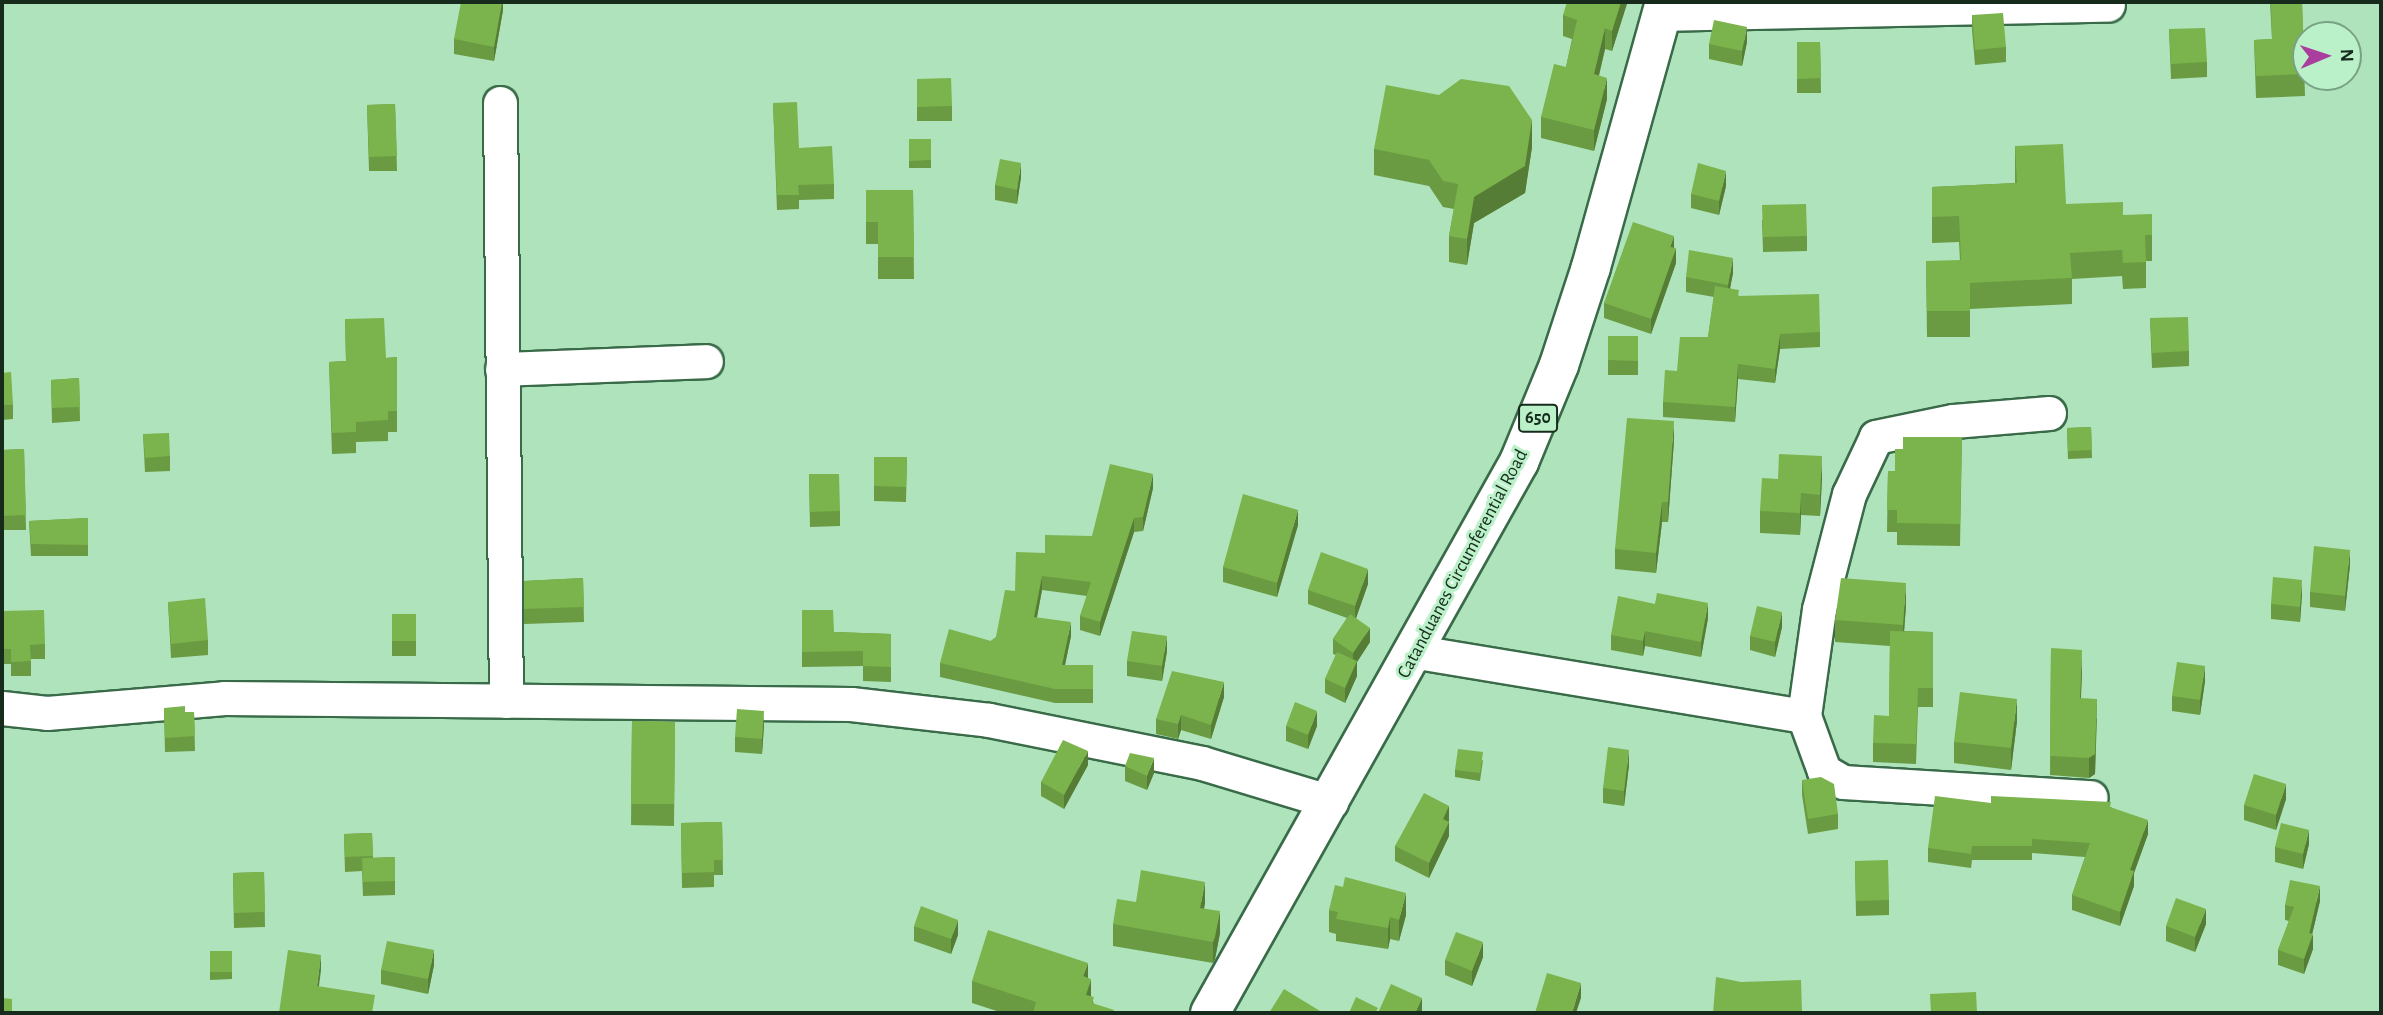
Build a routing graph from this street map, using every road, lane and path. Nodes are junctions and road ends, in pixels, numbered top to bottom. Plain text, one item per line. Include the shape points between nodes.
1 (2108, 5) dead end
2 (1663, 8) edge
3 (500, 103) dead end
4 (706, 361) dead end
5 (502, 369) junction
6 (2049, 413) dead end
7 (1417, 652) junction
8 (506, 701) junction
9 (2, 708) edge
10 (1804, 716) junction
11 (2091, 797) dead end
12 (1331, 802) junction
13 (1210, 1013) edge

1 - 2 street
2 - 7 main road, Catanduanes Circumferential Road / 650 via 1559,365 1519,462
3 - 5 street
4 - 5 street
5 - 8 street
6 - 10 street via 1953,421 1877,437 1849,494 1818,609
7 - 10 street
7 - 12 main road, Catanduanes Circumferential Road / 650
8 - 9 street via 224,698 47,713
8 - 12 street via 851,704 989,720 1202,763
10 - 11 street via 1824,771 1843,782
12 - 13 main road, Catanduanes Circumferential Road / 650

